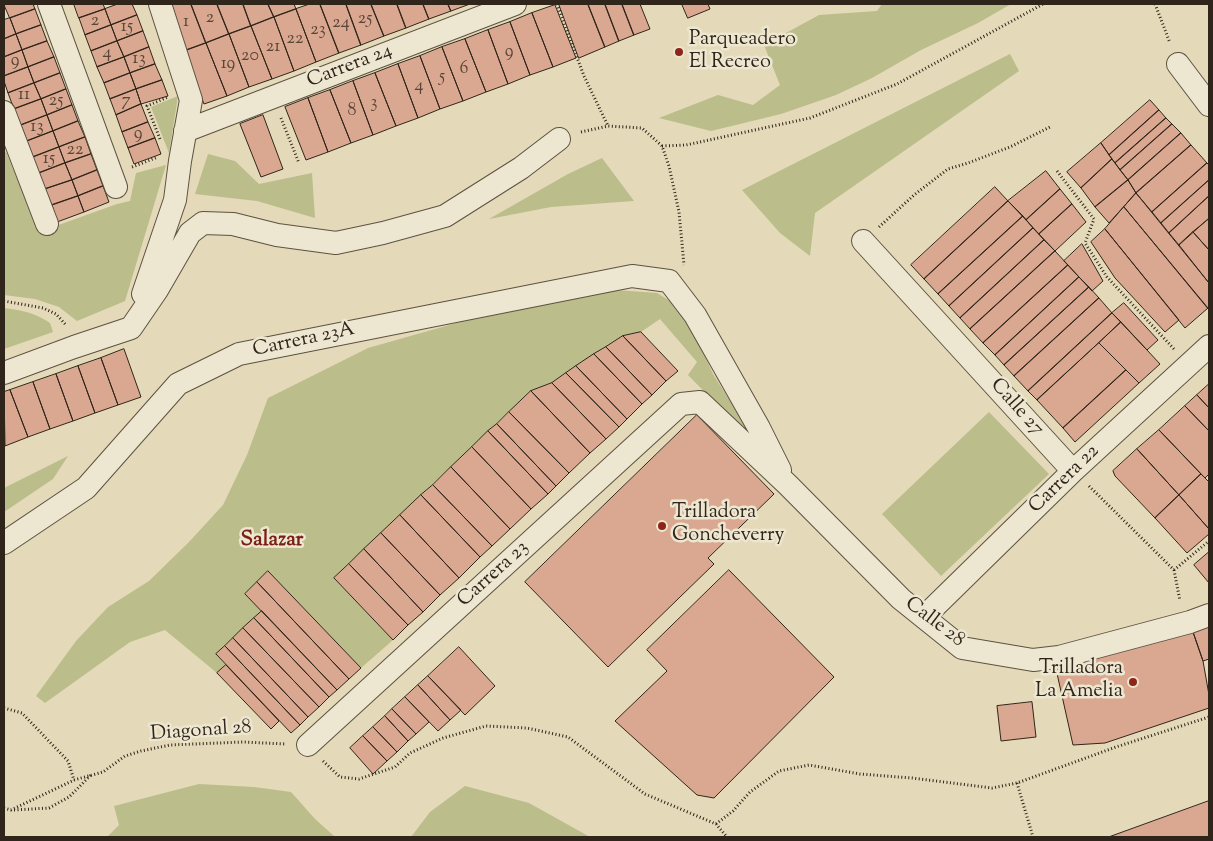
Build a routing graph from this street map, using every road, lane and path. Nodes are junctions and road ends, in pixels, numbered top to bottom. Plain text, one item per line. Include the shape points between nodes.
1 (48, 4) edge
2 (160, 4) edge
3 (515, 4) edge
4 (557, 4) edge
5 (1043, 4) edge
6 (1155, 4) edge
7 (1178, 64) joint
8 (175, 94) dead end
9 (273, 96) junction
10 (1209, 105) edge
11 (4, 112) edge
12 (608, 126) junction
13 (1052, 126) dead end
14 (185, 131) junction
15 (558, 139) joint
16 (163, 146) dead end
17 (662, 146) junction
18 (160, 156) dead end
19 (299, 163) dead end
20 (1057, 171) dead end
21 (114, 181) joint
22 (47, 224) dead end
23 (863, 241) joint
24 (670, 281) junction
25 (4, 301) edge
26 (131, 328) junction
27 (1209, 346) edge
28 (74, 347) junction
29 (1189, 365) junction
30 (4, 373) edge
31 (681, 404) joint
32 (1073, 471) junction
33 (788, 485) junction
34 (1209, 541) edge
35 (4, 543) edge
36 (1174, 570) junction
37 (924, 617) junction
38 (1200, 618) edge
39 (4, 708) edge
40 (1209, 716) edge
41 (308, 746) junction
42 (91, 775) junction
43 (74, 780) junction
44 (1017, 783) junction
45 (4, 808) edge
46 (10, 810) junction
47 (716, 824) junction
48 (726, 837) edge
49 (1033, 837) edge

1 - 21 street
2 - 14 street via 191,100
3 - 9 street, Carrera 24
4 - 12 path via 584,76
5 - 17 path via 897,84 810,118 686,145
6 - 7 path
7 - 10 street
8 - 16 path via 147,106
9 - 14 street, Carrera 24
9 - 19 path
11 - 22 street
12 - 15 path
12 - 17 path via 642,128
13 - 23 path via 1010,147 948,169
14 - 26 street via 175,200
15 - 26 street via 521,168 445,216 383,233 336,243 277,235 233,224 203,223 190,233
17 - 24 path via 679,212 684,265
18 - 21 path
20 - 29 path via 1094,219 1085,243 1107,277
23 - 32 street, Calle 27
24 - 33 street, Calle 28 via 696,315
24 - 35 street, Carrera 23A via 632,276 239,354 178,384 86,488
25 - 28 path via 43,308 56,314 67,326
26 - 28 street
27 - 29 street, Carrera 22
28 - 30 street
29 - 32 street, Carrera 22
31 - 33 street, Calle 28 via 700,402
31 - 41 street, Carrera 23
32 - 36 path
32 - 37 street, Carrera 22
33 - 37 street, Calle 28 via 901,599
34 - 36 path
36 - 38 path via 1182,610
37 - 38 street, Calle 28 via 962,648 1033,660 1059,657
39 - 43 path via 22,712 68,761
40 - 44 path
41 - 42 path, Diagonal 28 via 243,742 170,745 125,756 103,772
41 - 47 path via 340,777 359,779 395,767 410,753 443,738 486,726 527,728 568,738 646,794
42 - 43 path, Diagonal 28
42 - 46 path via 69,797 48,808
43 - 46 path, Diagonal 28
44 - 47 path via 992,788 860,774 809,765 779,771 750,792
44 - 49 path
45 - 46 path
47 - 48 path

